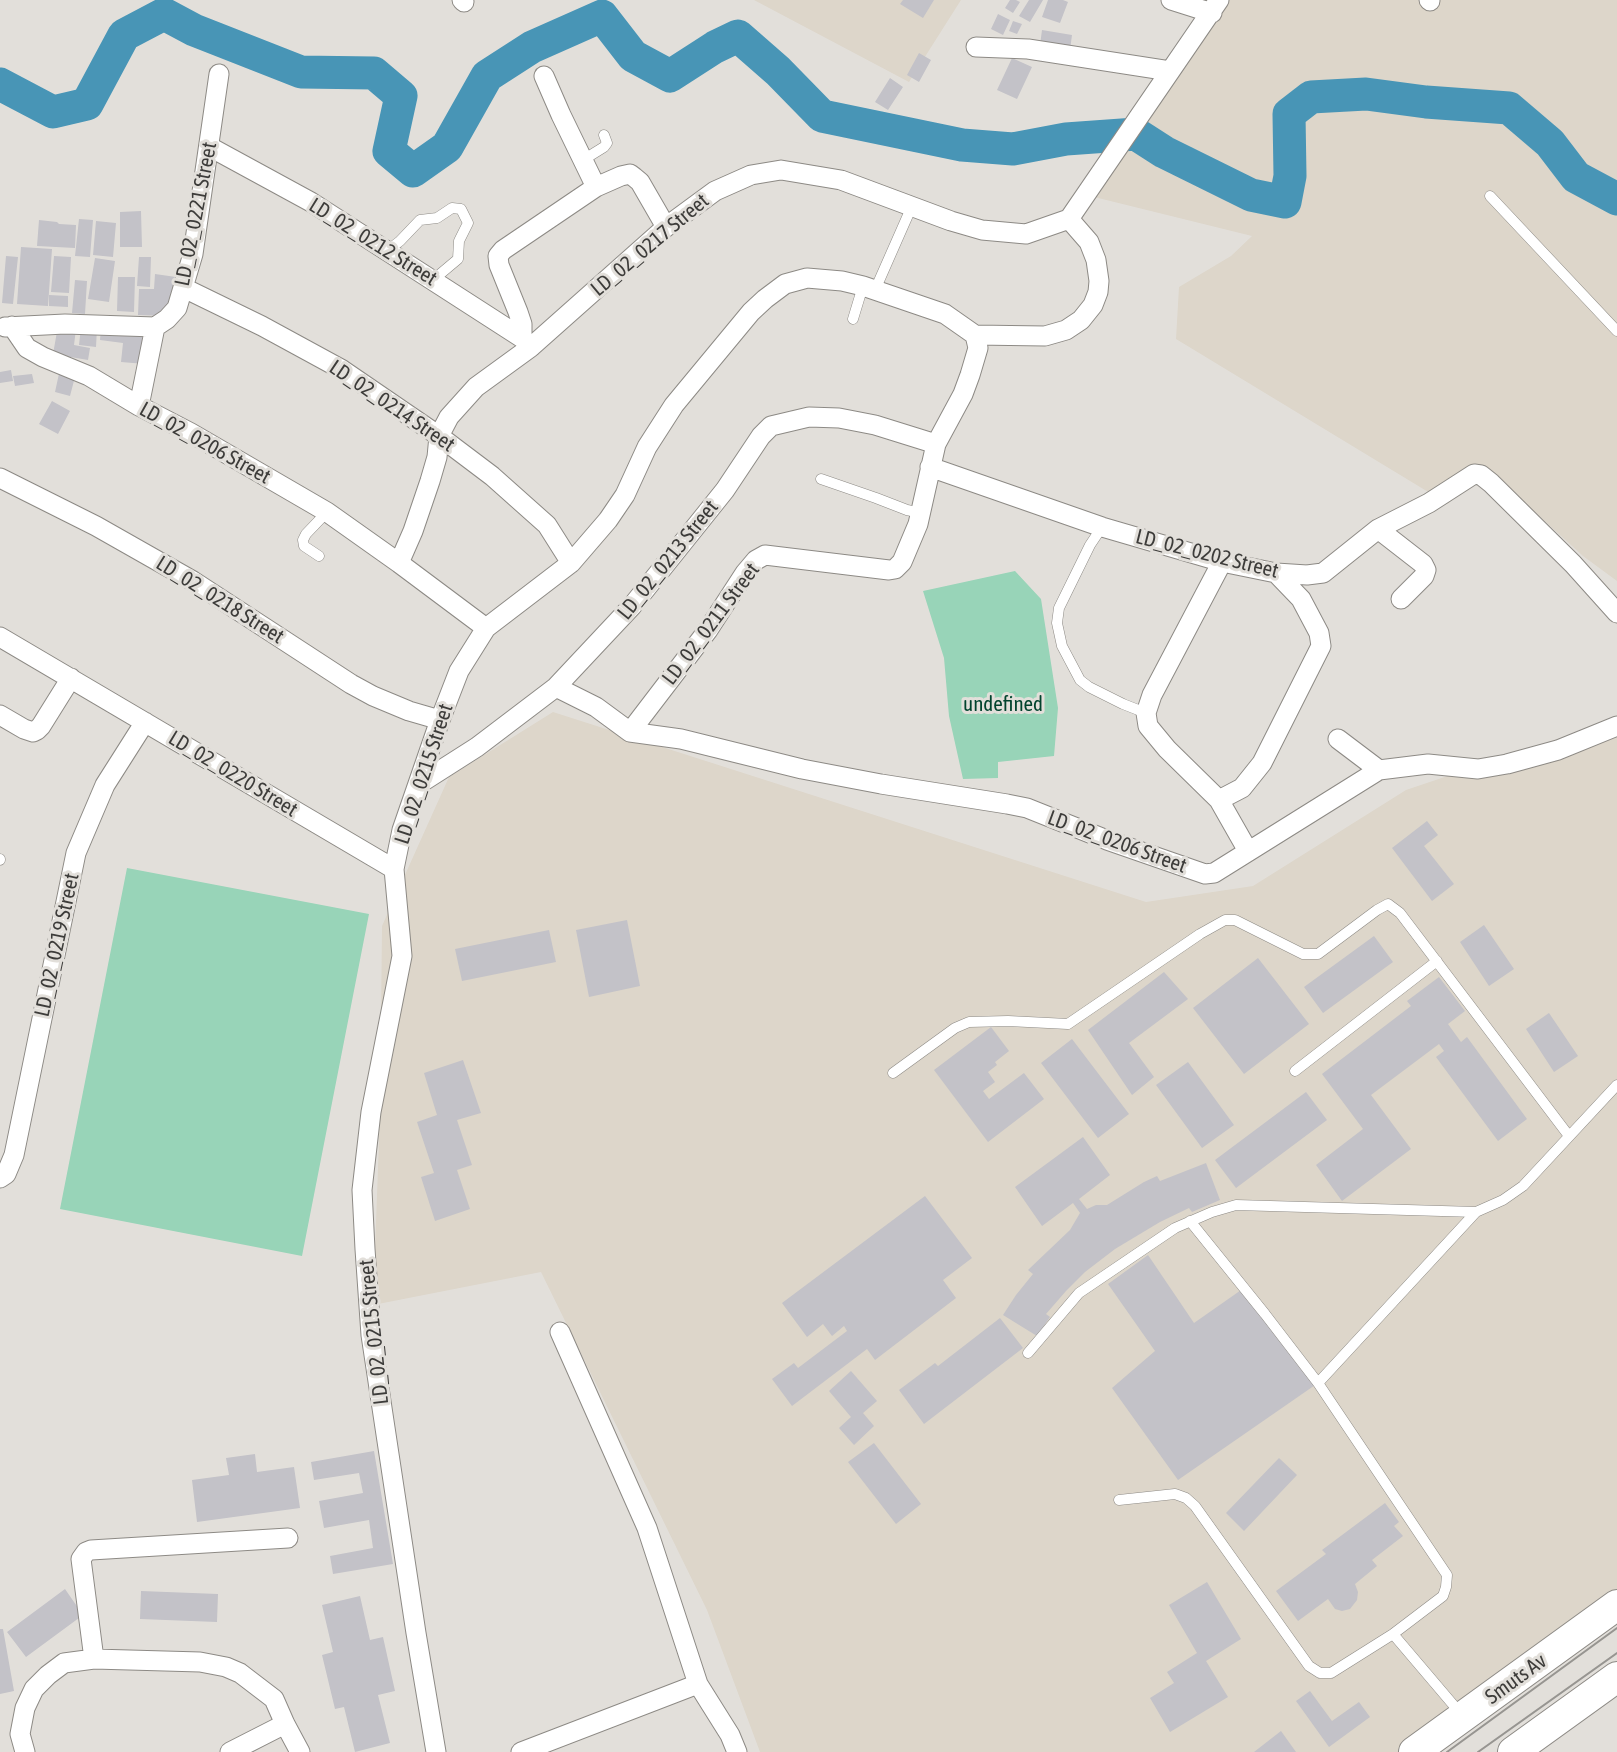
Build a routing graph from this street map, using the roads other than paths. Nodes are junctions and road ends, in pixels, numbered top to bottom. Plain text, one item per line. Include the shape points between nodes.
1 (1171, 0) edge
2 (1215, 6) edge
3 (976, 47) dead end
4 (1170, 71) junction
5 (219, 74) dead end
6 (544, 76) dead end
7 (604, 135) dead end
8 (210, 146) junction
9 (583, 160) junction
10 (596, 187) junction
11 (1490, 196) dead end
12 (912, 206) junction
13 (1069, 219) junction
14 (666, 227) junction
15 (386, 251) junction
16 (433, 280) junction
17 (184, 288) junction
18 (869, 288) junction
19 (853, 319) dead end
20 (6, 327) edge
21 (155, 327) junction
22 (1617, 331) edge
23 (975, 335) junction
24 (527, 342) junction
25 (139, 406) junction
26 (439, 436) junction
27 (936, 444) junction
28 (930, 467) junction
29 (0, 478) edge
30 (821, 479) dead end
31 (327, 512) junction
32 (921, 513) junction
33 (1102, 527) junction
34 (1378, 529) junction
35 (319, 556) dead end
36 (1222, 562) junction
37 (400, 563) junction
38 (571, 563) junction
39 (1276, 573) junction
40 (1401, 598) dead end
41 (1617, 613) edge
42 (486, 628) junction
43 (0, 637) edge
44 (71, 678) junction
45 (556, 687) junction
46 (1146, 713) junction
47 (0, 715) edge
48 (440, 720) junction
49 (145, 722) junction
50 (1617, 726) edge
51 (630, 732) junction
52 (1338, 739) dead end
53 (1379, 770) junction
54 (419, 784) junction
55 (1219, 800) junction
56 (1248, 851) junction
57 (394, 869) junction
58 (1437, 961) junction
59 (1295, 1071) dead end
60 (893, 1073) dead end
61 (1617, 1085) edge
62 (1569, 1136) junction
63 (0, 1178) edge
64 (1476, 1212) junction
65 (1189, 1221) junction
66 (560, 1332) dead end
67 (1028, 1353) dead end
68 (1318, 1382) junction
69 (1119, 1500) dead end
70 (288, 1538) dead end
71 (1617, 1605) edge
72 (1393, 1634) junction
73 (94, 1658) junction
74 (1617, 1677) edge
75 (698, 1684) junction
76 (1464, 1717) junction
77 (285, 1724) junction
78 (25, 1752) edge
79 (230, 1752) edge
80 (300, 1752) edge
81 (436, 1752) edge
82 (521, 1752) edge
83 (737, 1752) edge
84 (1414, 1752) edge
85 (1513, 1752) edge

1 - 2 street
2 - 4 street
3 - 4 street via 1028,48
4 - 13 street
5 - 8 street, LD_02_0221 Street
6 - 9 street
7 - 9 lane via 604,147
8 - 15 street, LD_02_0212 Street
8 - 17 street, LD_02_0221 Street
9 - 10 street
10 - 14 street via 630,174 640,182
10 - 24 street via 498,256
11 - 22 lane
12 - 13 street, LD_02_0217 Street via 982,230 1026,234
12 - 14 street, LD_02_0217 Street via 841,180 781,170 751,175 715,191
12 - 18 lane
13 - 23 street via 1089,242 1099,281 1093,305 1082,320 1045,337
14 - 24 street, LD_02_0217 Street
15 - 16 street, LD_02_0212 Street
15 - 16 lane via 420,220 461,209 468,223 459,241 458,259
16 - 24 street, LD_02_0212 Street
17 - 21 street, LD_02_0221 Street via 177,308
17 - 26 street, LD_02_0214 Street via 341,369
18 - 19 lane
18 - 23 street, LD_02_0215 Street via 945,314
18 - 38 street, LD_02_0215 Street via 807,278 785,284 765,299 674,405 647,447 625,495
20 - 21 street
20 - 25 street, LD_02_0206 Street via 27,348 89,376
21 - 25 street
23 - 27 street via 978,348 970,375
24 - 26 street, LD_02_0217 Street via 476,387
25 - 31 street, LD_02_0206 Street
26 - 37 street via 430,481
26 - 38 street, LD_02_0214 Street via 547,525
27 - 28 street
27 - 45 street, LD_02_0213 Street via 839,418 809,417 771,426 632,606
28 - 32 street
28 - 33 street, LD_02_0202 Street
29 - 48 street, LD_02_0218 Street via 193,581 351,684
30 - 32 lane
31 - 35 lane via 303,540 304,546
31 - 37 street, LD_02_0206 Street
32 - 51 street, LD_02_0211 Street via 895,569 765,555 756,560
33 - 36 street, LD_02_0202 Street
33 - 46 lane via 1059,608 1062,646 1080,680
34 - 39 street, LD_02_0202 Street via 1323,573
34 - 40 street via 1426,570
34 - 41 street, LD_02_0202 Street via 1474,474 1481,475
36 - 39 street, LD_02_0202 Street
36 - 46 street
37 - 42 street, LD_02_0206 Street
38 - 42 street, LD_02_0215 Street
39 - 55 street via 1301,599 1321,646 1262,763 1242,788
42 - 48 street, LD_02_0215 Street via 459,671
43 - 44 street, LD_02_0220 Street
44 - 47 street via 37,730 24,729
44 - 49 street, LD_02_0220 Street
45 - 51 street via 596,707
45 - 54 street, LD_02_0213 Street
46 - 55 street via 1154,734
48 - 54 street, LD_02_0215 Street
49 - 57 street, LD_02_0220 Street
49 - 63 street, LD_02_0219 Street via 105,785 76,853 14,1154
50 - 53 street, LD_02_0206 Street via 1507,764 1478,769 1428,764
51 - 56 street, LD_02_0206 Street via 681,739 802,769 1027,808 1205,874
52 - 53 street
53 - 56 street, LD_02_0206 Street
54 - 57 street, LD_02_0215 Street
55 - 56 street
57 - 81 street, LD_02_0215 Street via 402,956 371,1112 362,1190 371,1335
58 - 59 lane
58 - 60 lane via 1388,904 1318,954 1303,954 1235,920 1224,920 1068,1024 970,1022
58 - 62 lane
61 - 62 lane
62 - 64 lane via 1523,1186
64 - 65 lane via 1236,1205
64 - 68 lane
65 - 67 lane via 1079,1293
65 - 68 lane
66 - 75 street via 647,1528
68 - 72 lane via 1447,1575 1443,1596
69 - 72 lane via 1175,1494 1186,1498 1309,1666 1320,1673 1331,1673
70 - 73 street via 86,1552 81,1559
71 - 76 main road, Smuts Av
72 - 76 lane
73 - 77 street via 226,1667 274,1699
73 - 78 street via 64,1663 34,1689 20,1734
74 - 85 main road
75 - 82 street
75 - 83 street
76 - 84 main road, Smuts Av
77 - 79 street
77 - 80 street

